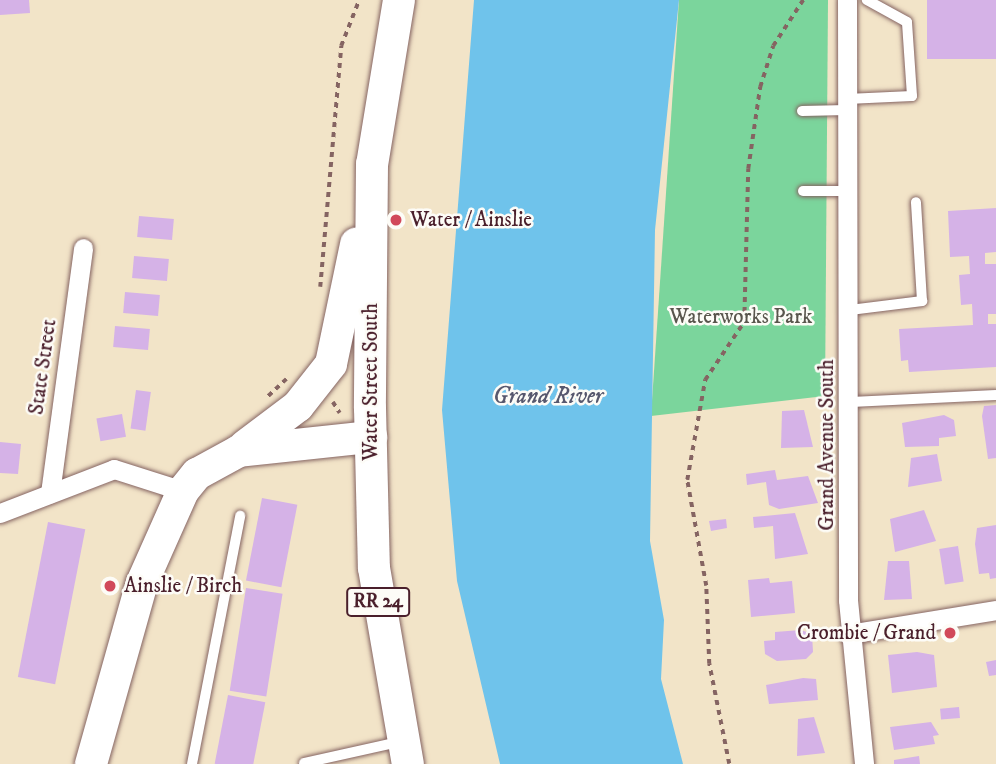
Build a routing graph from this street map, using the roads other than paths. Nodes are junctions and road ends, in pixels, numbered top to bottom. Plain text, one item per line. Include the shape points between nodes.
1 (399, 0) edge
2 (847, 0) edge
3 (867, 0) edge
4 (847, 104) junction
5 (802, 111) dead end
6 (372, 164) junction
7 (803, 191) dead end
8 (848, 191) junction
9 (916, 202) dead end
10 (83, 248) dead end
11 (850, 310) junction
12 (996, 394) edge
13 (851, 402) junction
14 (371, 437) junction
15 (239, 451) junction
16 (183, 491) junction
17 (50, 493) junction
18 (0, 513) edge
19 (240, 516) dead end
20 (996, 610) edge
21 (848, 634) junction
22 (405, 752) edge
23 (95, 762) edge
24 (304, 763) edge
25 (192, 764) edge
26 (864, 764) edge

1 - 6 main road, Water Street South / RR 24 via 377,98
2 - 4 street, Grand Avenue South
3 - 4 lane via 907,22 912,96
4 - 5 lane
4 - 8 street, Grand Avenue South
6 - 14 main road, Water Street South / RR 24
6 - 15 main road via 331,364 298,406
7 - 8 lane
8 - 11 street, Grand Avenue South
9 - 11 lane via 922,301
10 - 17 street, State Street
11 - 13 street, Grand Avenue South
12 - 13 lane
13 - 21 street, Grand Avenue South
14 - 15 main road
14 - 22 main road, Water Street South / RR 24 via 374,568
15 - 16 main road via 197,474
16 - 17 street via 114,469
16 - 23 main road via 153,550
17 - 18 street
19 - 25 lane
20 - 21 street
21 - 26 street, Grand Avenue South
22 - 24 lane

